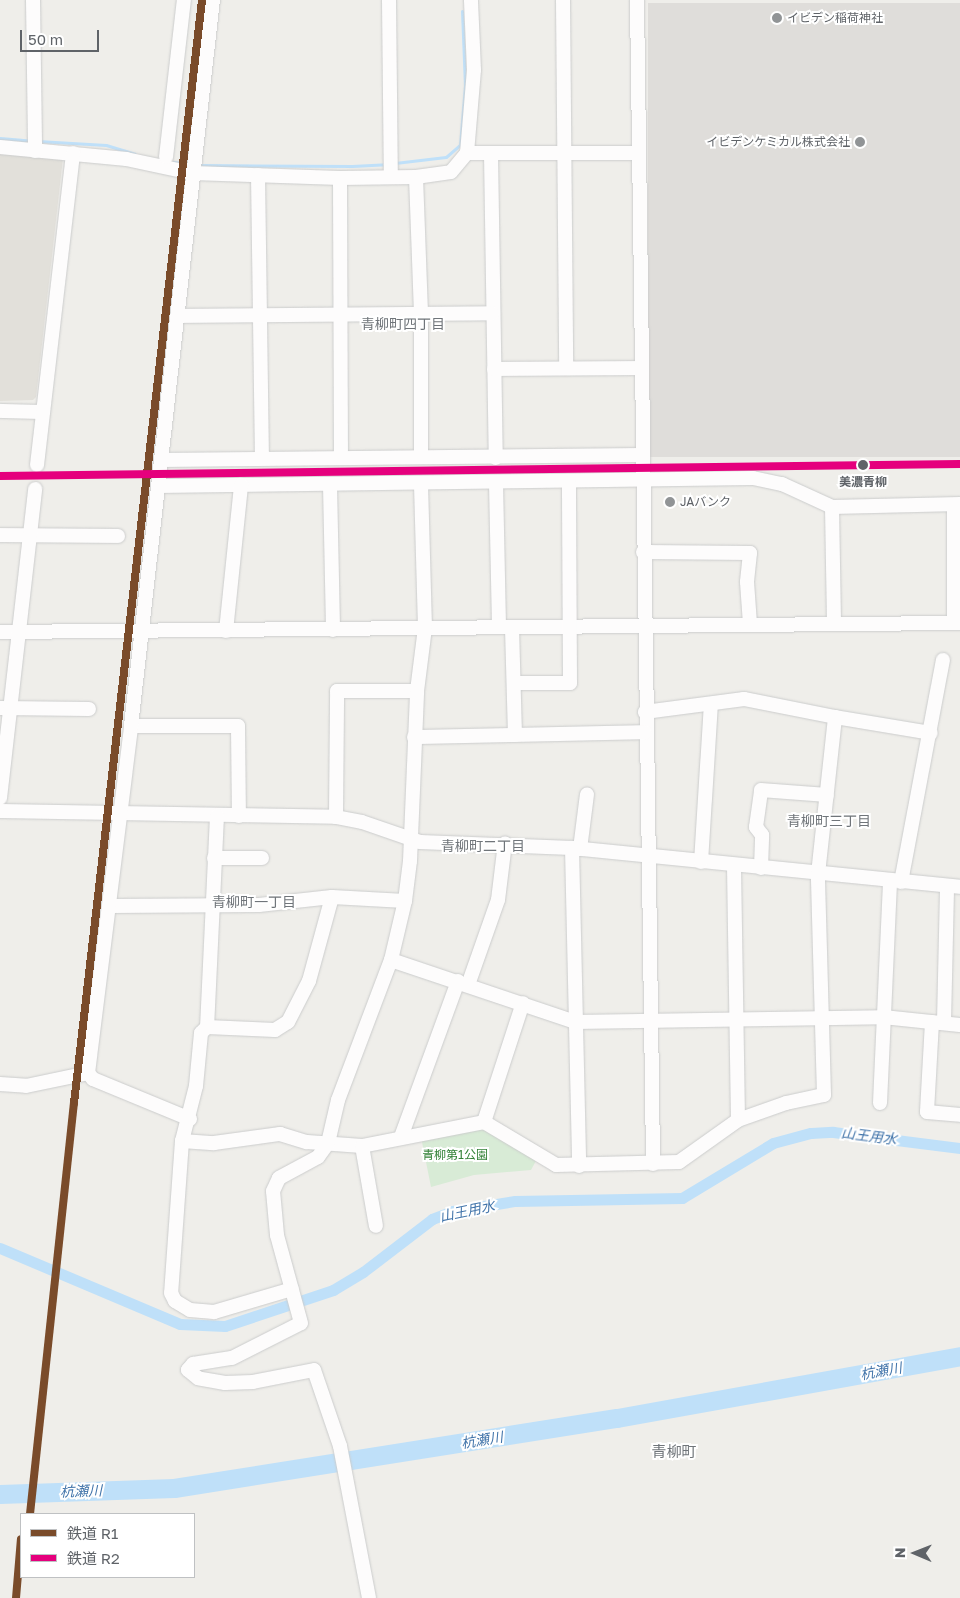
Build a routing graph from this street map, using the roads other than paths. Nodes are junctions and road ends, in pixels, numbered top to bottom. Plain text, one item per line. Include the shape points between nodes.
1 (33, 0) edge
2 (184, 0) edge
3 (213, 0) edge
4 (389, 0) edge
5 (472, 0) edge
6 (563, 0) edge
7 (637, 0) edge
8 (35, 143) junction
9 (0, 147) edge
10 (73, 153) junction
11 (565, 153) junction
12 (637, 153) junction
13 (467, 154) junction
14 (491, 154) junction
15 (166, 158) dead end
16 (391, 168) junction
17 (192, 174) junction
18 (258, 175) junction
19 (416, 177) junction
20 (340, 178) junction
21 (492, 313) junction
22 (421, 314) junction
23 (260, 315) junction
24 (342, 315) junction
25 (177, 316) junction
26 (566, 367) junction
27 (640, 368) junction
28 (494, 369) junction
29 (0, 411) edge
30 (42, 412) junction
31 (642, 455) junction
32 (421, 457) junction
33 (262, 458) junction
34 (341, 458) junction
35 (496, 458) junction
36 (161, 460) junction
37 (37, 465) dead end
38 (642, 481) junction
39 (569, 482) junction
40 (421, 483) junction
41 (496, 483) junction
42 (241, 485) junction
43 (330, 485) junction
44 (158, 486) junction
45 (35, 489) dead end
46 (957, 504) edge
47 (832, 507) junction
48 (29, 534) junction
49 (0, 535) edge
50 (118, 536) dead end
51 (643, 552) junction
52 (957, 623) edge
53 (750, 624) junction
54 (834, 624) junction
55 (643, 626) junction
56 (570, 627) junction
57 (425, 628) junction
58 (506, 628) junction
59 (333, 630) junction
60 (226, 631) junction
61 (0, 632) edge
62 (18, 632) junction
63 (140, 632) junction
64 (943, 660) dead end
65 (514, 683) junction
66 (417, 691) junction
67 (711, 704) junction
68 (6, 708) edge
69 (89, 709) dead end
70 (645, 712) junction
71 (836, 717) junction
72 (131, 726) junction
73 (645, 732) junction
74 (931, 733) junction
75 (515, 734) junction
76 (414, 737) junction
77 (587, 794) dead end
78 (827, 795) junction
79 (0, 798) edge
80 (0, 811) edge
81 (120, 815) junction
82 (217, 816) junction
83 (239, 816) junction
84 (336, 818) junction
85 (411, 839) junction
86 (505, 843) junction
87 (576, 849) junction
88 (647, 857) junction
89 (214, 858) junction
90 (262, 858) dead end
91 (701, 862) junction
92 (734, 866) junction
93 (760, 868) junction
94 (818, 874) junction
95 (896, 882) junction
96 (954, 886) edge
97 (332, 897) junction
98 (405, 901) junction
99 (110, 906) junction
100 (210, 906) junction
101 (392, 960) junction
102 (463, 983) junction
103 (523, 1003) junction
104 (821, 1017) junction
105 (883, 1017) junction
106 (735, 1019) junction
107 (651, 1020) junction
108 (575, 1022) junction
109 (938, 1022) junction
110 (960, 1024) edge
111 (207, 1027) junction
112 (88, 1072) junction
113 (0, 1084) edge
114 (880, 1103) dead end
115 (960, 1115) edge
116 (190, 1119) junction
117 (738, 1120) junction
118 (484, 1122) junction
119 (401, 1137) junction
120 (182, 1141) junction
121 (328, 1143) junction
122 (362, 1146) junction
123 (653, 1164) junction
124 (578, 1166) junction
125 (376, 1226) dead end
126 (294, 1297) junction
127 (369, 1598) edge

1 - 8 street
2 - 15 street
3 - 17 street
4 - 16 street
5 - 13 street via 474,70
6 - 11 street
7 - 12 street
8 - 9 street
8 - 10 street
10 - 17 street via 126,159
10 - 30 street
11 - 12 street
11 - 14 street
11 - 26 street
12 - 27 street
13 - 14 street
13 - 19 street via 451,172
14 - 21 street
16 - 19 street
16 - 20 street
17 - 18 street
17 - 25 street
18 - 20 street
18 - 23 street
19 - 22 street
20 - 24 street
21 - 22 street
21 - 28 street
22 - 24 street
22 - 32 street
23 - 24 street
23 - 25 street
23 - 33 street
24 - 34 street
25 - 36 street
26 - 27 street
26 - 28 street
27 - 31 street
28 - 35 street
29 - 30 street
30 - 37 street
31 - 35 street
31 - 38 street
32 - 34 street
32 - 35 street
33 - 34 street
33 - 36 street
36 - 44 street
38 - 39 street
38 - 47 street via 753,478 782,484
38 - 51 street
39 - 41 street
39 - 56 street
40 - 41 street
40 - 43 street
40 - 57 street
41 - 58 street
42 - 43 street
42 - 44 street
42 - 60 street
43 - 59 street
44 - 63 street
45 - 48 street
46 - 47 street
46 - 52 street
47 - 54 street
48 - 49 street
48 - 50 street
48 - 62 street
51 - 53 street via 750,553 746,582
51 - 55 street
52 - 54 street
53 - 54 street
53 - 55 street
55 - 56 street
55 - 70 street
56 - 58 street
56 - 65 street via 570,683
57 - 58 street
57 - 59 street
57 - 66 street
58 - 65 street
59 - 60 street
60 - 63 street
61 - 62 street
62 - 63 street
62 - 68 street
63 - 72 street
64 - 74 street
65 - 75 street
66 - 76 street
66 - 84 street via 337,691
67 - 70 street
67 - 71 street via 744,699
67 - 91 street
68 - 69 street
68 - 79 street
70 - 73 street
71 - 74 street
71 - 78 street
72 - 81 street
72 - 83 street via 238,726
73 - 75 street
73 - 88 street
74 - 95 street
75 - 76 street
76 - 85 street
77 - 87 street
78 - 93 street via 761,790 756,827 762,835
78 - 94 street
80 - 81 street
81 - 82 street
81 - 99 street
82 - 83 street
82 - 89 street
83 - 84 street
84 - 85 street via 362,822
85 - 86 street
85 - 98 street
86 - 87 street
86 - 102 street via 498,900
87 - 88 street
87 - 108 street
88 - 91 street
88 - 107 street
89 - 90 street
89 - 100 street
91 - 92 street
92 - 93 street
92 - 106 street
93 - 94 street
94 - 95 street
94 - 104 street
95 - 96 street
95 - 105 street
96 - 109 street
97 - 98 street
97 - 100 street via 259,905
97 - 111 street via 309,981 288,1022 275,1030
98 - 101 street
99 - 100 street
99 - 112 street
100 - 111 street
101 - 102 street
101 - 121 street via 338,1100
102 - 103 street
102 - 119 street
103 - 108 street
103 - 118 street
104 - 105 street
104 - 106 street
104 - 117 street via 824,1095 786,1103
105 - 109 street
105 - 114 street
106 - 107 street
106 - 117 street
107 - 108 street
107 - 123 street
108 - 124 street
109 - 110 street
109 - 115 street via 927,1112
111 - 116 street via 202,1033
112 - 113 street via 26,1086
112 - 116 street via 93,1079
116 - 120 street
117 - 123 street via 678,1162
118 - 119 street
118 - 124 street via 546,1161
119 - 122 street
120 - 121 street via 214,1143 280,1134 307,1142
120 - 126 street via 171,1293 175,1302 190,1310 214,1312
121 - 122 street
121 - 126 street via 318,1157 279,1178 273,1191 277,1235
122 - 125 street
123 - 124 street
126 - 127 street via 301,1323 232,1358 193,1364 188,1370 198,1378 225,1383 253,1382 314,1370 340,1446

